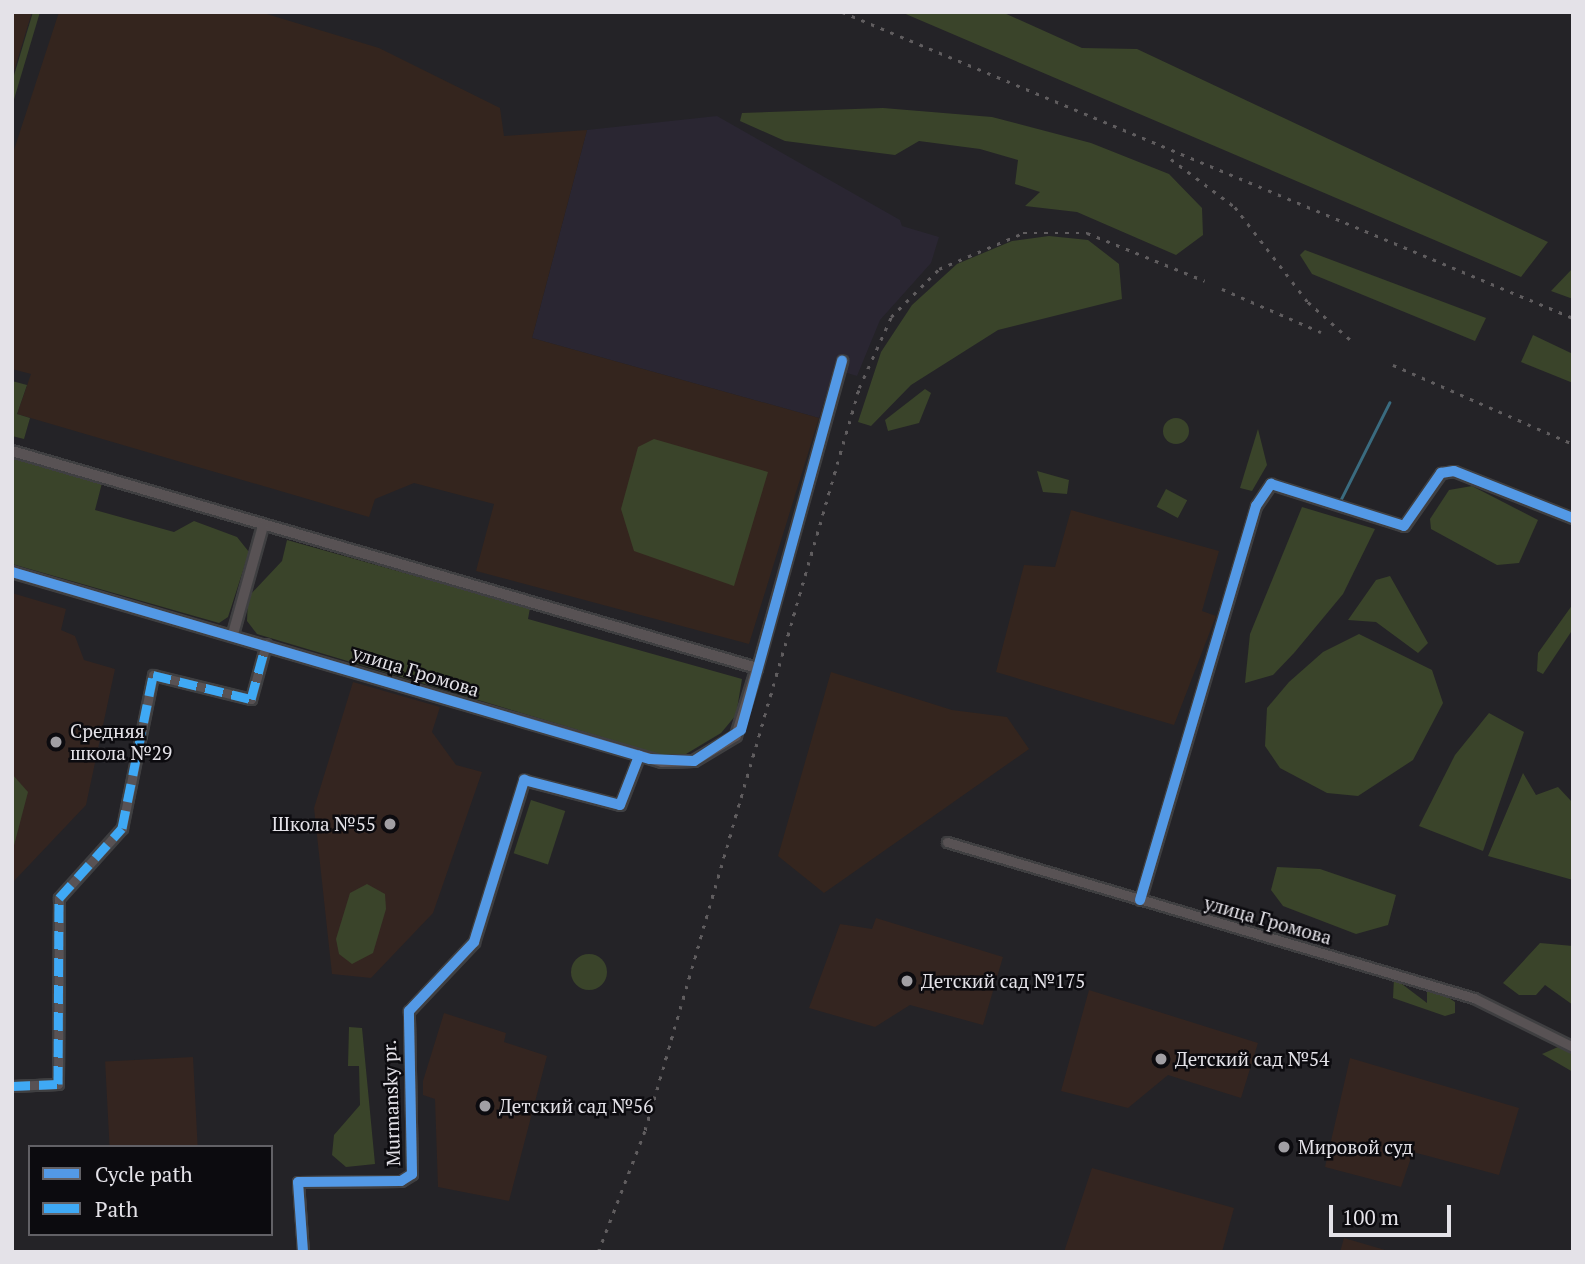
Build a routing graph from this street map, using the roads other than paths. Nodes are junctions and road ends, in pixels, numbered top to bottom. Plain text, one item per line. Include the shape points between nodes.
1 (842, 361) dead end
2 (12, 451) edge
3 (1573, 518) edge
4 (262, 526) junction
5 (12, 572) edge
6 (233, 634) junction
7 (266, 643) junction
8 (757, 668) junction
9 (639, 756) junction
10 (947, 842) dead end
11 (1140, 900) junction
12 (1573, 1047) edge
13 (12, 1086) edge
14 (303, 1252) edge

1 - 8 street
2 - 4 street
3 - 11 street via 1454,471 1441,473 1404,526 1271,484 1256,506
4 - 6 street
4 - 8 street
5 - 6 street, улица Громова
6 - 7 street, улица Громова
7 - 9 street, улица Громова
7 - 13 street via 251,699 153,675 122,828 59,898 58,1084
8 - 9 street, улица Громова via 736,736 685,763
9 - 14 street, Murmansky pr. via 620,805 524,780 474,942 409,1011 412,1174 401,1181 298,1182
10 - 11 street, улица Громова
11 - 12 street, улица Громова via 1474,998

